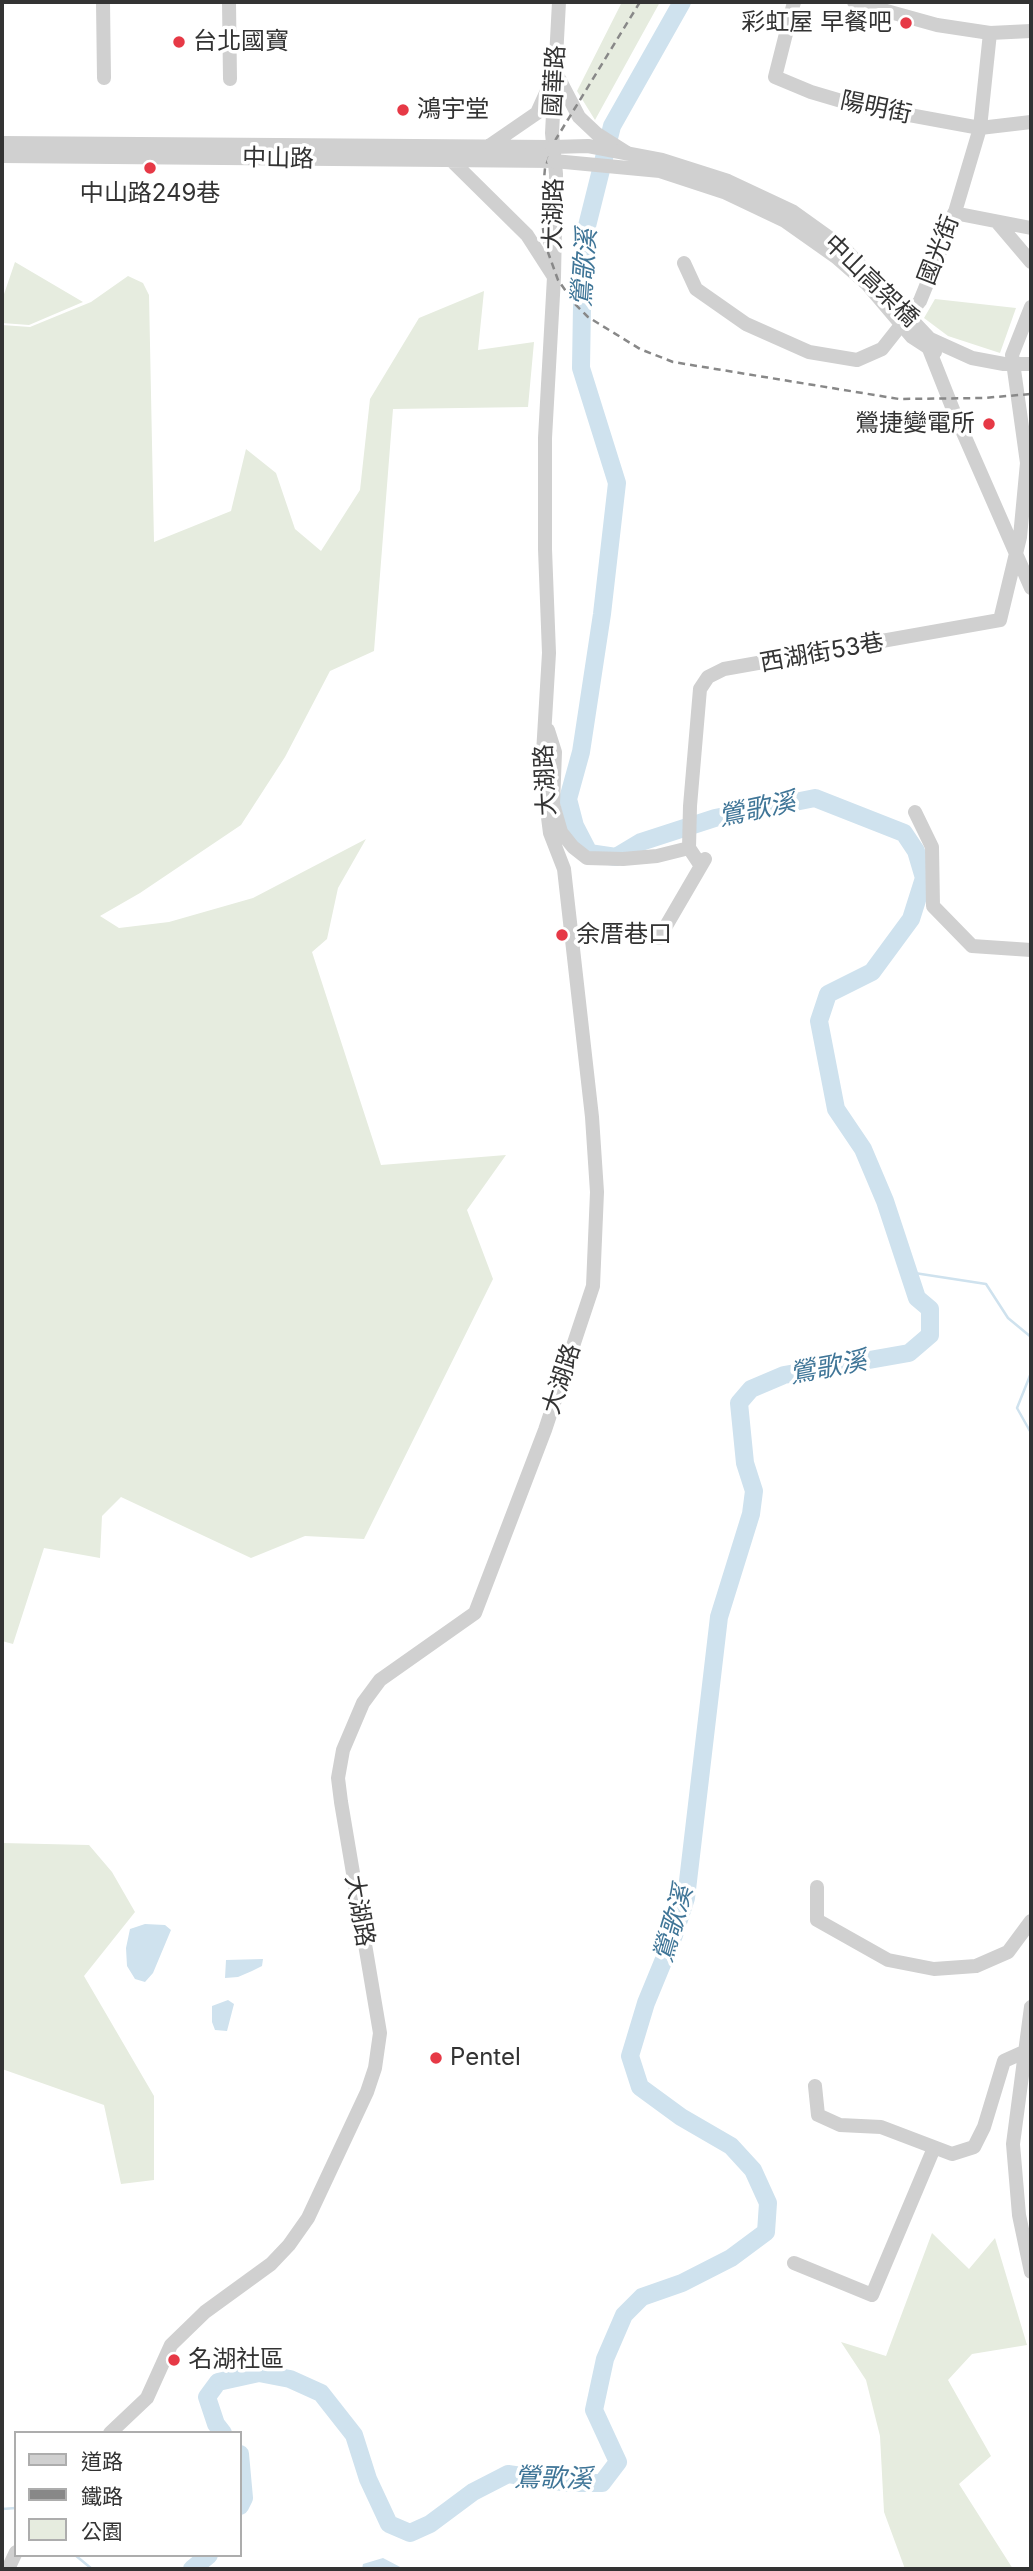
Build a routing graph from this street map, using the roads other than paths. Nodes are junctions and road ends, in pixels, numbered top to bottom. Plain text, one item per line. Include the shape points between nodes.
1 (103, 2) edge
2 (229, 2) edge
3 (559, 2) edge
4 (794, 2) edge
5 (853, 2) edge
6 (905, 9) edge
7 (1031, 31) edge
8 (990, 33) junction
9 (556, 72) junction
10 (104, 78) dead end
11 (230, 79) dead end
12 (1031, 122) edge
13 (980, 128) junction
14 (2, 143) edge
15 (443, 146) junction
16 (488, 146) junction
17 (553, 154) junction
18 (630, 155) junction
19 (2, 156) edge
20 (449, 160) junction
21 (954, 213) junction
22 (997, 222) junction
23 (1031, 229) edge
24 (1031, 262) edge
25 (684, 263) dead end
26 (554, 277) junction
27 (1031, 307) edge
28 (929, 344) junction
29 (1031, 363) edge
30 (1031, 373) edge
31 (1016, 554) junction
32 (1031, 588) edge
33 (545, 719) junction
34 (915, 812) dead end
35 (689, 847) junction
36 (659, 938) dead end
37 (1031, 950) edge
38 (817, 1887) dead end
39 (1031, 1921) edge
40 (1031, 2007) edge
41 (1024, 2052) junction
42 (815, 2086) dead end
43 (934, 2148) junction
44 (794, 2263) dead end
45 (1031, 2272) edge
46 (112, 2431) edge

1 - 10 street
2 - 11 street
3 - 9 street, 國華路
4 - 13 street, 陽明街 via 775,77 855,105
5 - 6 street
6 - 8 street
7 - 8 street
8 - 13 street, 國光街
9 - 16 street via 537,113
9 - 17 street, 國華路
9 - 18 street via 579,117
12 - 13 street, 陽明街
13 - 21 street, 國光街
14 - 15 street, 中山路
15 - 16 street, 中山路
15 - 20 street
16 - 17 street, 中山路
17 - 18 street, 中山高架橋, bridge via 588,146
17 - 20 street, 中山路
17 - 26 street, 大湖路
17 - 28 street, 中山高架橋, bridge via 660,170 724,191 785,221 836,257 912,337
18 - 28 street, 中山高架橋, bridge via 728,181 792,211 845,249
19 - 20 street, 中山路
20 - 26 street via 527,235
21 - 22 street
21 - 25 street, 國光街 via 920,301 882,349 857,360 809,352 746,324 696,289
22 - 23 street
22 - 24 street
26 - 33 street, 大湖路 via 545,438 550,653
27 - 31 street via 1013,355 1027,463
28 - 29 street, 中山高架橋, bridge via 1004,364
28 - 30 street, 中山高架橋 via 970,366
28 - 31 street, 中山高架橋
31 - 32 street, 中山高架橋
31 - 35 street, 西湖街53巷 via 1000,620 724,669 708,677 700,690
33 - 35 street via 555,752 553,804 561,832 573,847 587,858 622,859
33 - 46 street, 大湖路 via 543,802 564,869 593,1117 597,1192 593,1286 545,1430 475,1613 380,1680 363,1703 343,1750 338,1779 341,1802 380,2033 367,2092 308,2218 289,2245 171,2345 148,2398
34 - 37 street via 932,847 933,906 972,946
35 - 36 street via 703,862
38 - 39 street via 817,1920 888,1960 934,1969 976,1966 1008,1952
40 - 41 street
41 - 43 street via 1004,2061 974,2147 952,2154
41 - 45 street via 1013,2144 1018,2215
42 - 43 street via 818,2115 840,2125 881,2127
43 - 44 street via 872,2295

